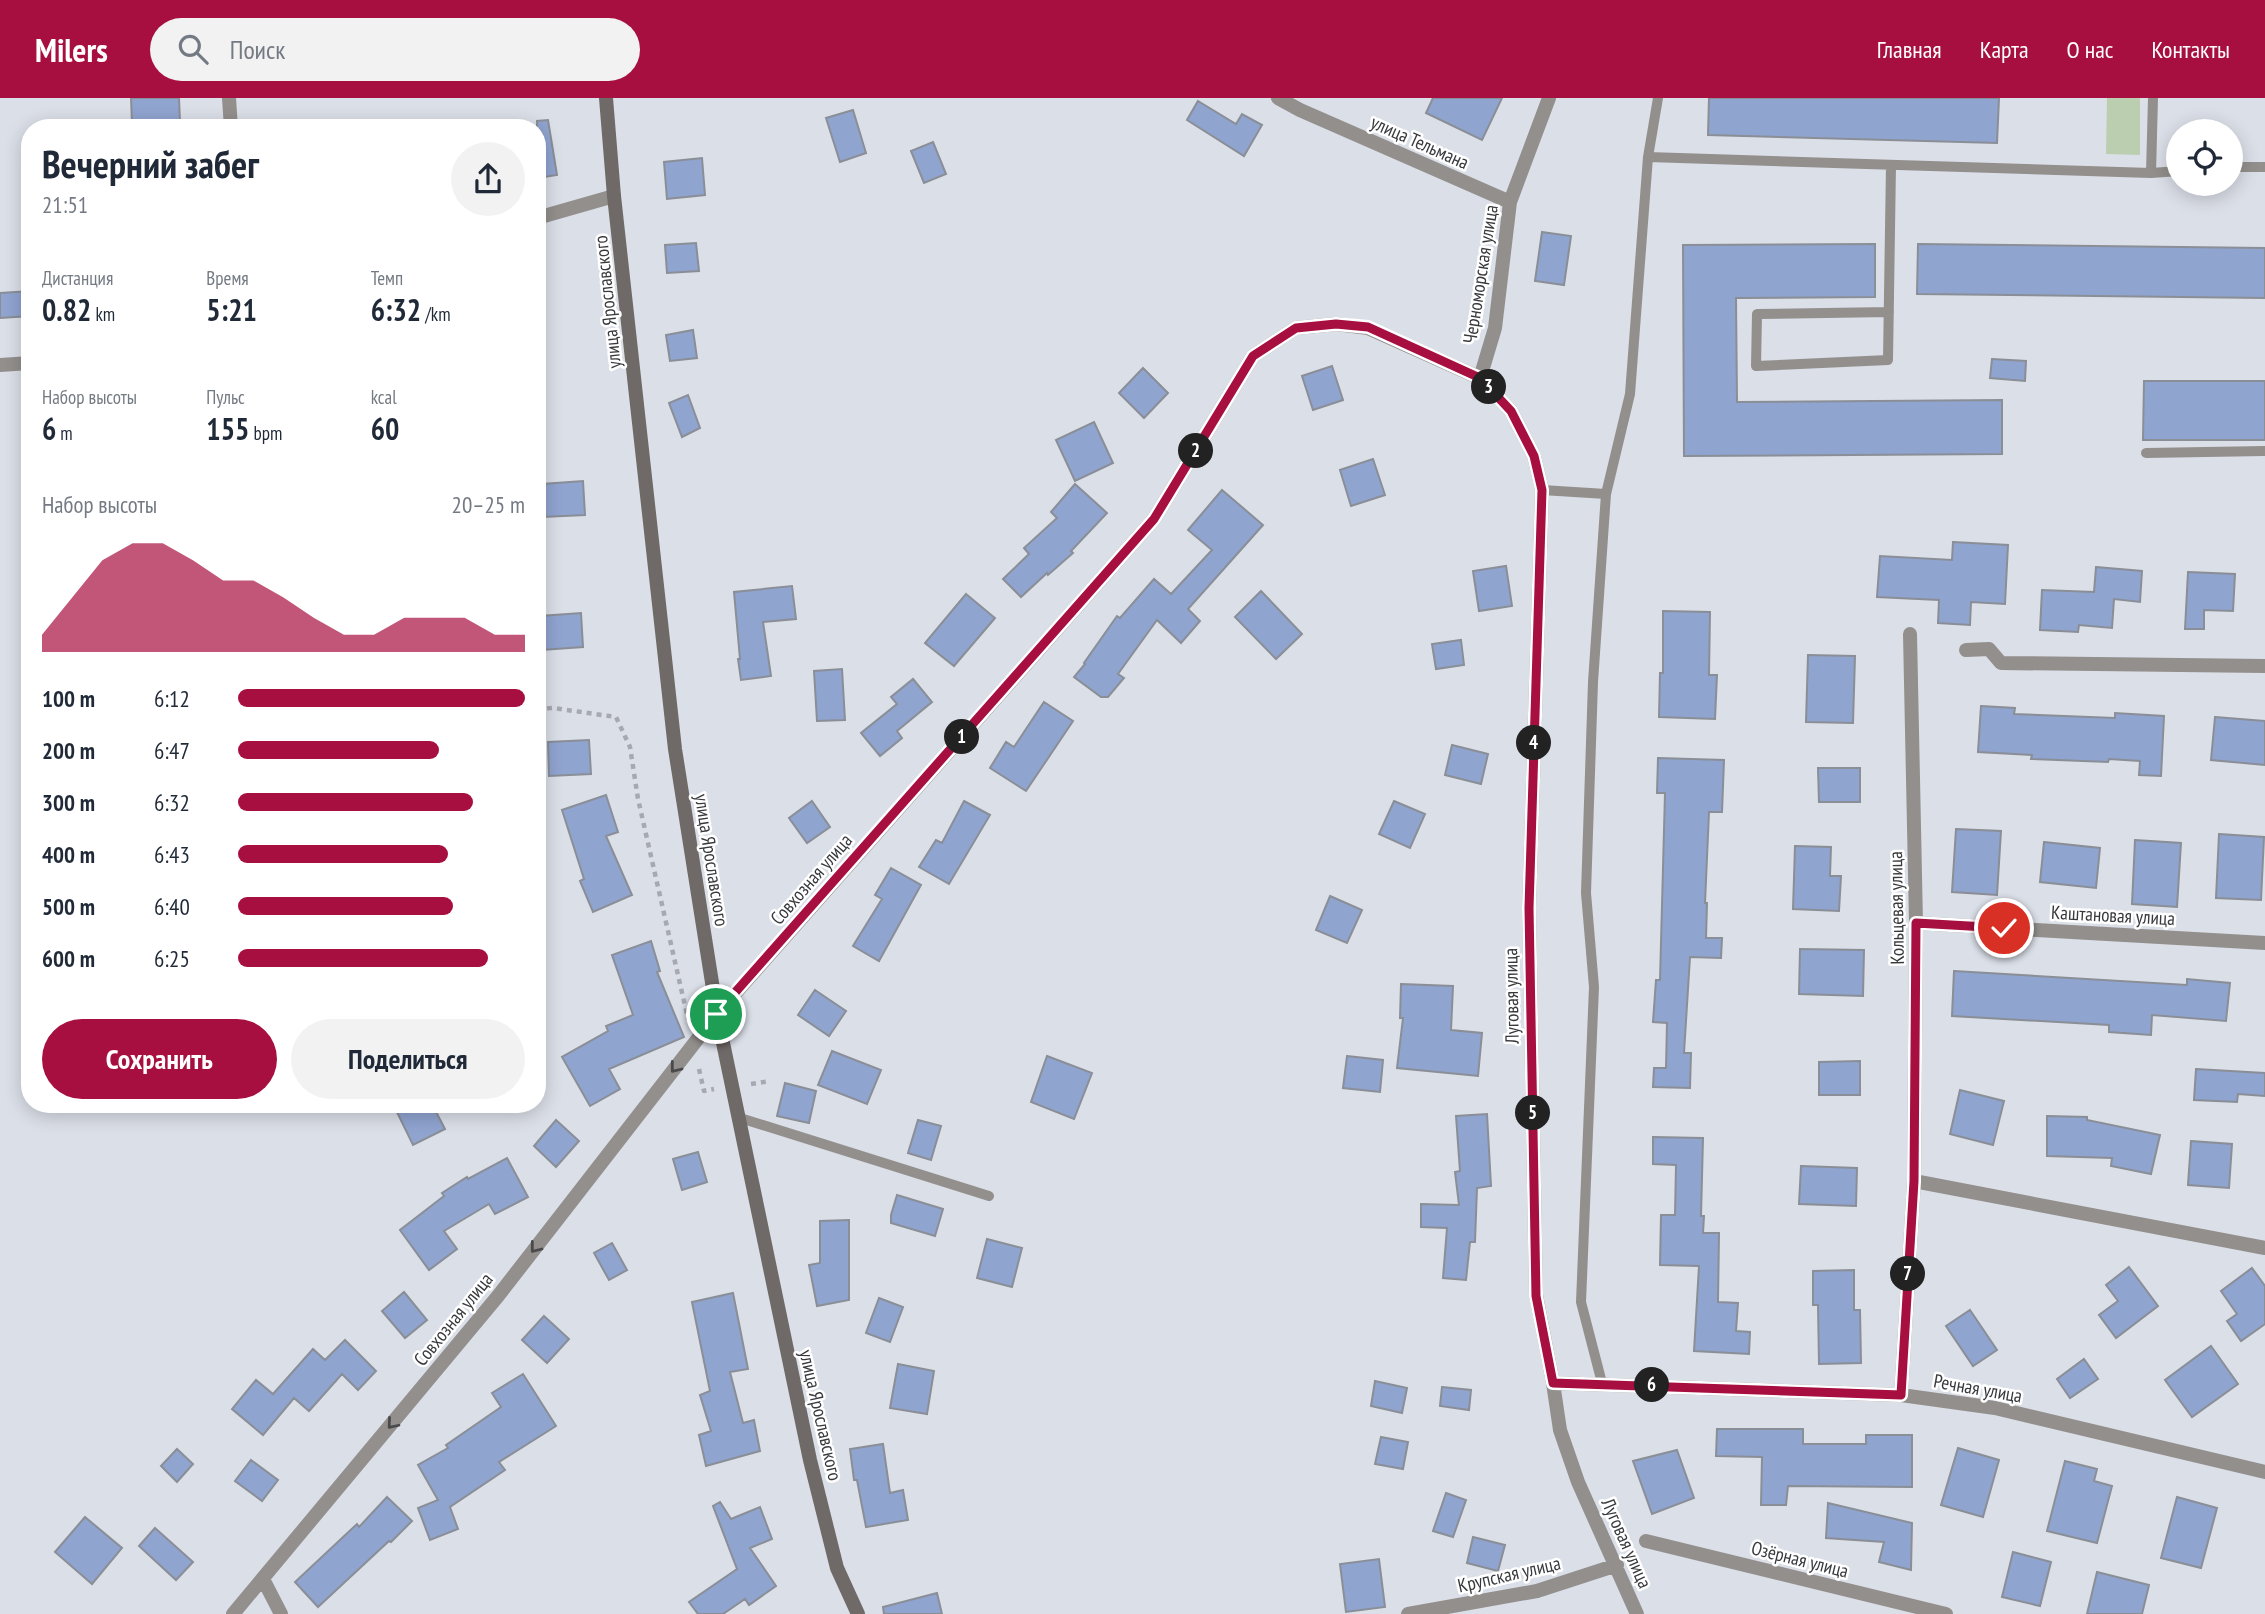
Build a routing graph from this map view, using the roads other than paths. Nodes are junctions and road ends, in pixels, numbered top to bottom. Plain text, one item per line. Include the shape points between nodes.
1 (229, 98) edge
2 (606, 98) edge
3 (1278, 98) edge
4 (1549, 98) edge
5 (1658, 98) edge
6 (2153, 98) edge
7 (230, 119) edge
8 (1648, 157) junction
9 (1891, 165) junction
10 (2243, 167) edge
11 (2265, 167) edge
12 (2166, 172) edge
13 (2151, 173) junction
14 (614, 196) junction
15 (1510, 202) junction
16 (546, 215) edge
17 (1889, 312) junction
18 (21, 364) edge
19 (0, 365) edge
20 (1480, 378) junction
21 (2265, 451) edge
22 (2146, 453) dead end
23 (1542, 490) junction
24 (1606, 494) junction
25 (1910, 634) dead end
26 (1966, 650) dead end
27 (2265, 666) edge
28 (1916, 923) junction
29 (2265, 943) edge
30 (716, 1014) junction
31 (737, 1117) junction
32 (1914, 1181) junction
33 (989, 1196) dead end
34 (2265, 1248) edge
35 (1553, 1383) junction
36 (1602, 1383) junction
37 (1901, 1395) junction
38 (2265, 1472) edge
39 (1646, 1541) dead end
40 (1617, 1565) junction
41 (263, 1578) junction
42 (233, 1614) edge
43 (281, 1614) edge
44 (858, 1614) edge
45 (1408, 1614) edge
46 (1637, 1614) edge
47 (1946, 1614) edge

1 - 7 street
2 - 14 street, улица Ярославского
3 - 15 street, улица Тельмана
4 - 15 street, Черноморская улица
5 - 8 lane
6 - 13 lane
8 - 9 lane
8 - 24 lane via 1630,394
9 - 13 lane
9 - 17 lane
10 - 11 lane
12 - 13 lane
14 - 16 street
14 - 30 street, улица Ярославского via 675,749
15 - 20 street, Черноморская улица via 1495,328
17 - 17 lane via 1888,360 1756,366 1757,314
18 - 19 street
20 - 23 street, Луговая улица via 1511,411 1534,456
20 - 30 street, Совхозная улица via 1368,327 1296,328 1253,356 1154,519
21 - 22 lane
23 - 24 lane
23 - 35 street, Луговая улица via 1530,935 1536,1296
24 - 36 lane via 1593,682 1586,893 1594,987 1581,1302
25 - 28 street, Кольцевая улица
26 - 27 street via 1989,649 2001,663
28 - 29 street, Каштановая улица
28 - 32 street, Кольцевая улица
30 - 31 street, улица Ярославского
30 -> 41 street, Совхозная улица via 498,1296
31 - 33 lane
31 - 44 street, улица Ярославского via 810,1460 837,1568
32 - 34 street
32 - 37 street, Кольцевая улица
35 - 36 street, Речная улица
35 - 40 street, Луговая улица via 1564,1443
36 - 37 street, Речная улица
37 - 38 street, Речная улица via 1995,1408
39 - 47 street, Озёрная улица
40 - 45 street, Крупская улица via 1537,1591
40 - 46 street, Луговая улица
41 - 42 street, Совхозная улица
41 - 43 street

